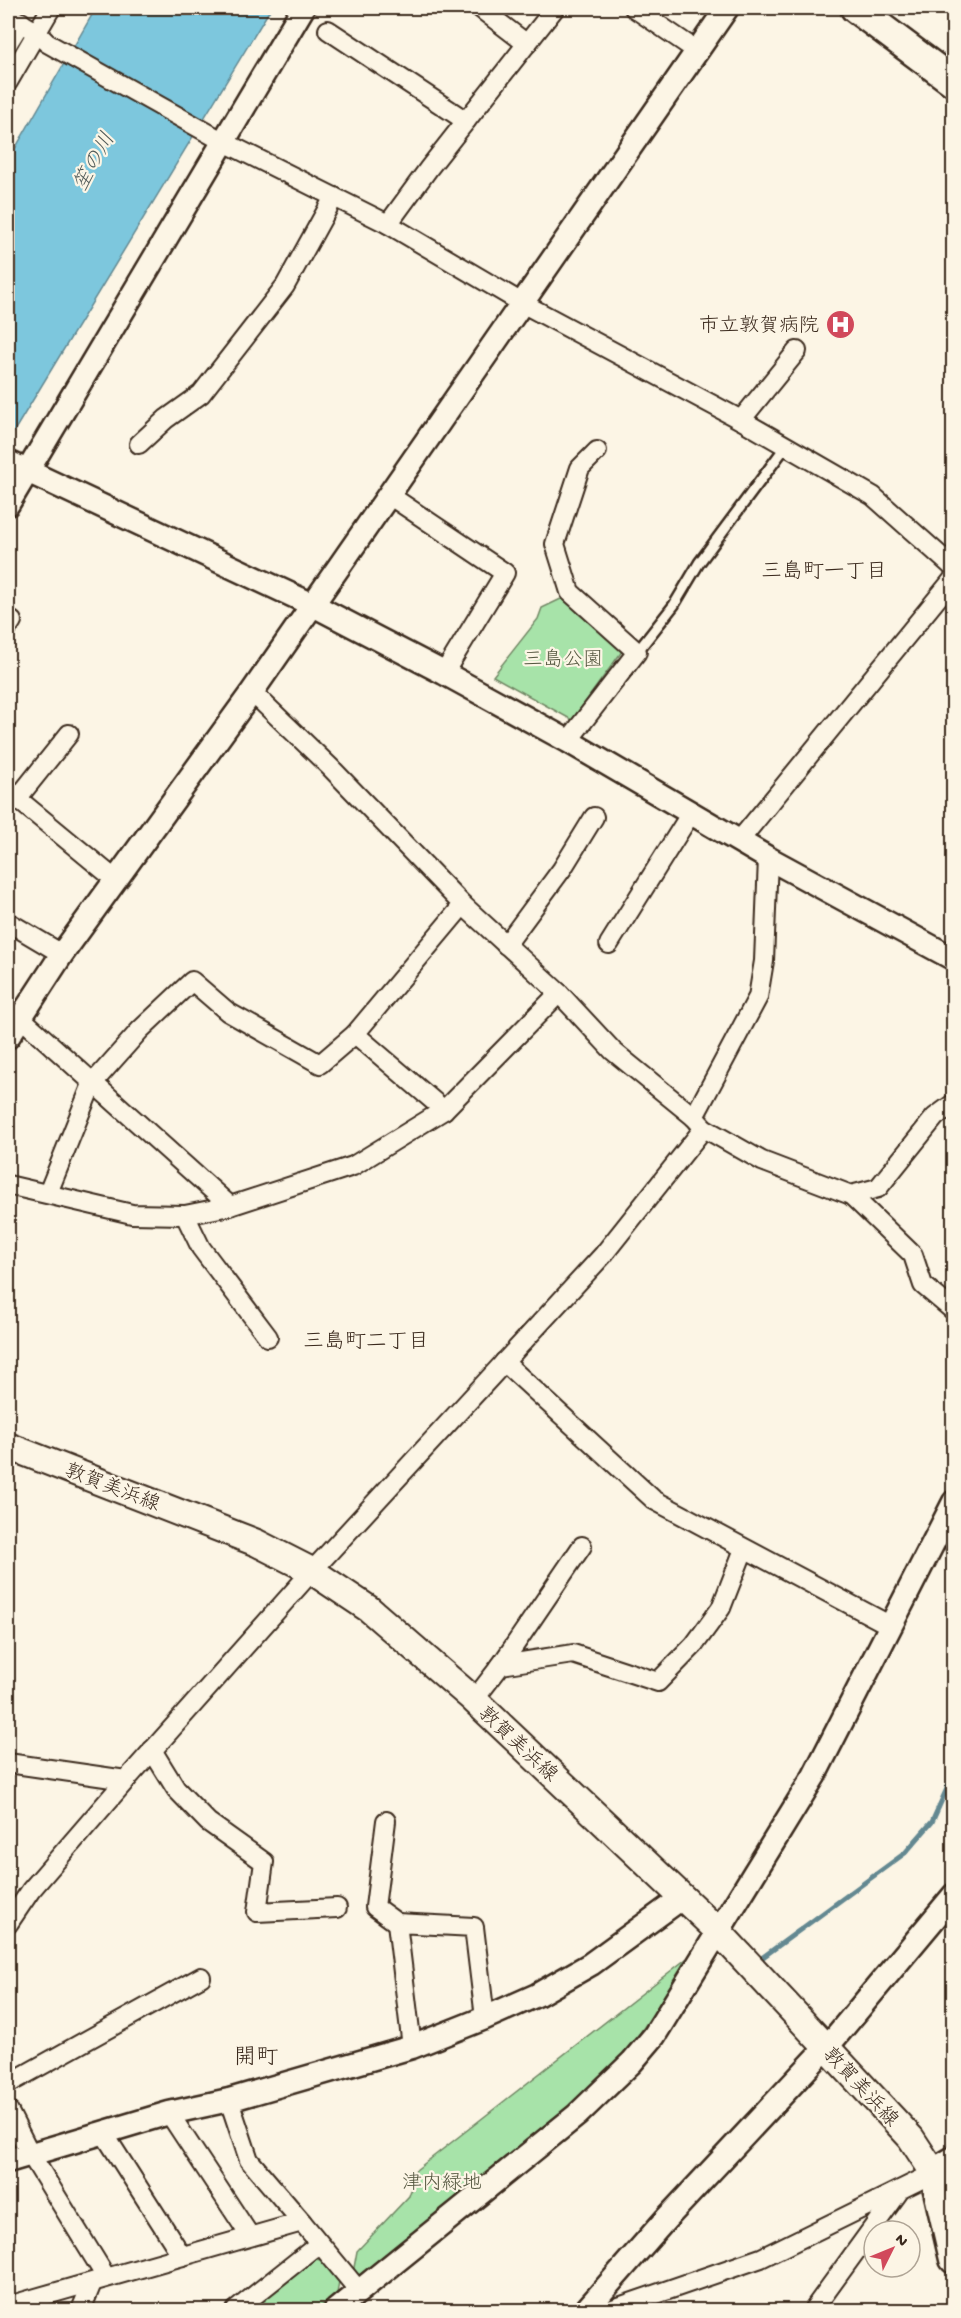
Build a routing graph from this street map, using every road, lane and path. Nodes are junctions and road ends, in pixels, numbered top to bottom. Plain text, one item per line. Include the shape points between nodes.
1 (51, 8) edge
2 (303, 8) edge
3 (480, 8) edge
4 (555, 8) edge
5 (634, 8) edge
6 (728, 8) edge
7 (855, 8) edge
8 (28, 28) edge
9 (328, 30) dead end
10 (8, 43) edge
11 (527, 44) junction
12 (697, 51) junction
13 (8, 82) edge
14 (954, 82) edge
15 (466, 121) junction
16 (218, 139) junction
17 (334, 197) junction
18 (388, 224) junction
19 (522, 303) junction
20 (797, 351) dead end
21 (741, 420) junction
22 (139, 444) dead end
23 (786, 446) junction
24 (597, 451) dead end
25 (16, 467) edge
26 (389, 495) junction
27 (8, 504) edge
28 (954, 568) edge
29 (954, 578) edge
30 (313, 605) junction
31 (637, 652) junction
32 (444, 673) junction
33 (252, 692) junction
34 (69, 734) dead end
35 (568, 741) junction
36 (12, 795) edge
37 (691, 813) junction
38 (594, 817) dead end
39 (739, 841) junction
40 (768, 858) junction
41 (117, 881) junction
42 (463, 905) junction
43 (8, 922) edge
44 (609, 944) dead end
45 (506, 945) junction
46 (62, 954) junction
47 (954, 959) edge
48 (559, 993) junction
49 (20, 1017) junction
50 (355, 1034) junction
51 (8, 1037) edge
52 (92, 1084) junction
53 (954, 1103) edge
54 (444, 1110) junction
55 (699, 1123) junction
56 (8, 1185) edge
57 (48, 1193) junction
58 (851, 1195) junction
59 (230, 1206) junction
60 (185, 1215) junction
61 (954, 1311) edge
62 (268, 1337) dead end
63 (504, 1362) junction
64 (8, 1446) edge
65 (954, 1502) edge
66 (582, 1546) dead end
67 (744, 1550) junction
68 (312, 1571) junction
69 (891, 1626) junction
70 (501, 1665) junction
71 (474, 1700) junction
72 (152, 1750) junction
73 (8, 1763) edge
74 (126, 1780) junction
75 (386, 1821) dead end
76 (954, 1895) edge
77 (683, 1897) junction
78 (337, 1908) dead end
79 (398, 1923) junction
80 (8, 1924) edge
81 (717, 1930) junction
82 (201, 1977) dead end
83 (485, 2018) junction
84 (412, 2047) junction
85 (827, 2047) junction
86 (8, 2084) edge
87 (229, 2100) junction
88 (8, 2110) edge
89 (169, 2113) junction
90 (103, 2132) junction
91 (31, 2155) junction
92 (8, 2161) edge
93 (944, 2167) edge
94 (901, 2189) junction
95 (302, 2222) junction
96 (250, 2236) junction
97 (319, 2244) junction
98 (182, 2256) junction
99 (954, 2259) edge
100 (99, 2280) junction
101 (360, 2292) junction
102 (8, 2306) edge
103 (81, 2310) edge
104 (236, 2310) edge
105 (336, 2310) edge
106 (598, 2310) edge
107 (813, 2310) edge

1 - 8 street
2 - 16 street
3 - 11 street
4 - 11 street
5 - 12 street
6 - 12 street
7 - 14 main road
8 - 10 street
8 - 13 street
8 - 16 street
9 - 15 street
11 - 15 street
12 - 19 street
15 - 18 street
16 - 17 street
16 - 25 street
17 - 18 street
17 - 22 street via 285,286 201,394
18 - 19 street
19 - 21 street
19 - 26 street
20 - 21 street
21 - 23 street
23 - 28 street via 873,496
23 - 31 lane
24 - 31 street via 580,468 555,544 570,592
25 - 27 street
25 - 30 street
26 - 30 street
26 - 32 street via 505,573
29 - 39 street
30 - 32 street
30 - 33 street
31 - 35 street
32 - 35 street
33 - 41 street
33 - 42 street
34 - 36 street
35 - 37 street
36 - 41 street
37 - 39 street
37 - 44 street
38 - 45 street via 562,870
39 - 40 street
40 - 47 street
40 - 55 street via 764,961 758,997
41 - 46 street
42 - 45 street
42 - 50 street
43 - 46 street
45 - 48 street
46 - 49 street
48 - 54 street
48 - 55 street via 614,1051
49 - 51 street
49 - 52 street
50 - 52 street via 320,1064 228,1012 192,981 140,1030
50 - 54 street
52 - 57 street
52 - 59 street
53 - 58 street via 934,1116 878,1188
54 - 59 street via 353,1166
55 - 58 street via 762,1161
55 - 63 street via 603,1255
56 - 57 street
57 - 60 street via 132,1214
58 - 61 street via 913,1255 923,1285
59 - 60 street
60 - 62 street via 201,1248
63 - 67 street via 654,1500
63 - 68 street
64 - 68 main road, 敦賀美浜線 via 205,1521
65 - 69 street
66 - 70 street
67 - 69 street
67 - 70 street via 721,1608 694,1645 658,1682 573,1654
68 - 71 main road, 敦賀美浜線 via 369,1609
68 - 72 street
69 - 81 street via 814,1776
70 - 71 street
71 - 77 main road, 敦賀美浜線
72 - 74 street
72 - 78 street via 177,1789 208,1822 264,1862 257,1912
73 - 74 street
74 - 80 street via 31,1890
75 - 79 street via 375,1907
76 - 85 street
77 - 81 main road, 敦賀美浜線
77 - 83 street via 591,1964 537,1995
79 - 83 street via 474,1927
79 - 84 street
81 - 85 main road, 敦賀美浜線
81 - 101 street via 654,2036 618,2077 578,2115
82 - 86 street
83 - 84 street
84 - 87 street
85 - 93 main road, 敦賀美浜線 via 911,2138
85 - 106 street via 681,2203
87 - 89 street
87 - 95 street via 249,2160
88 - 91 street
89 - 90 street
89 - 96 street
90 - 91 street
90 - 98 street
91 - 92 street
91 - 100 street
93 - 94 street
93 - 99 main road
94 - 106 street via 760,2258
94 - 107 street
95 - 96 street
95 - 97 street
96 - 98 street
97 - 101 street
97 - 104 street
98 - 100 street
100 - 102 street
100 - 103 street
101 - 105 street

